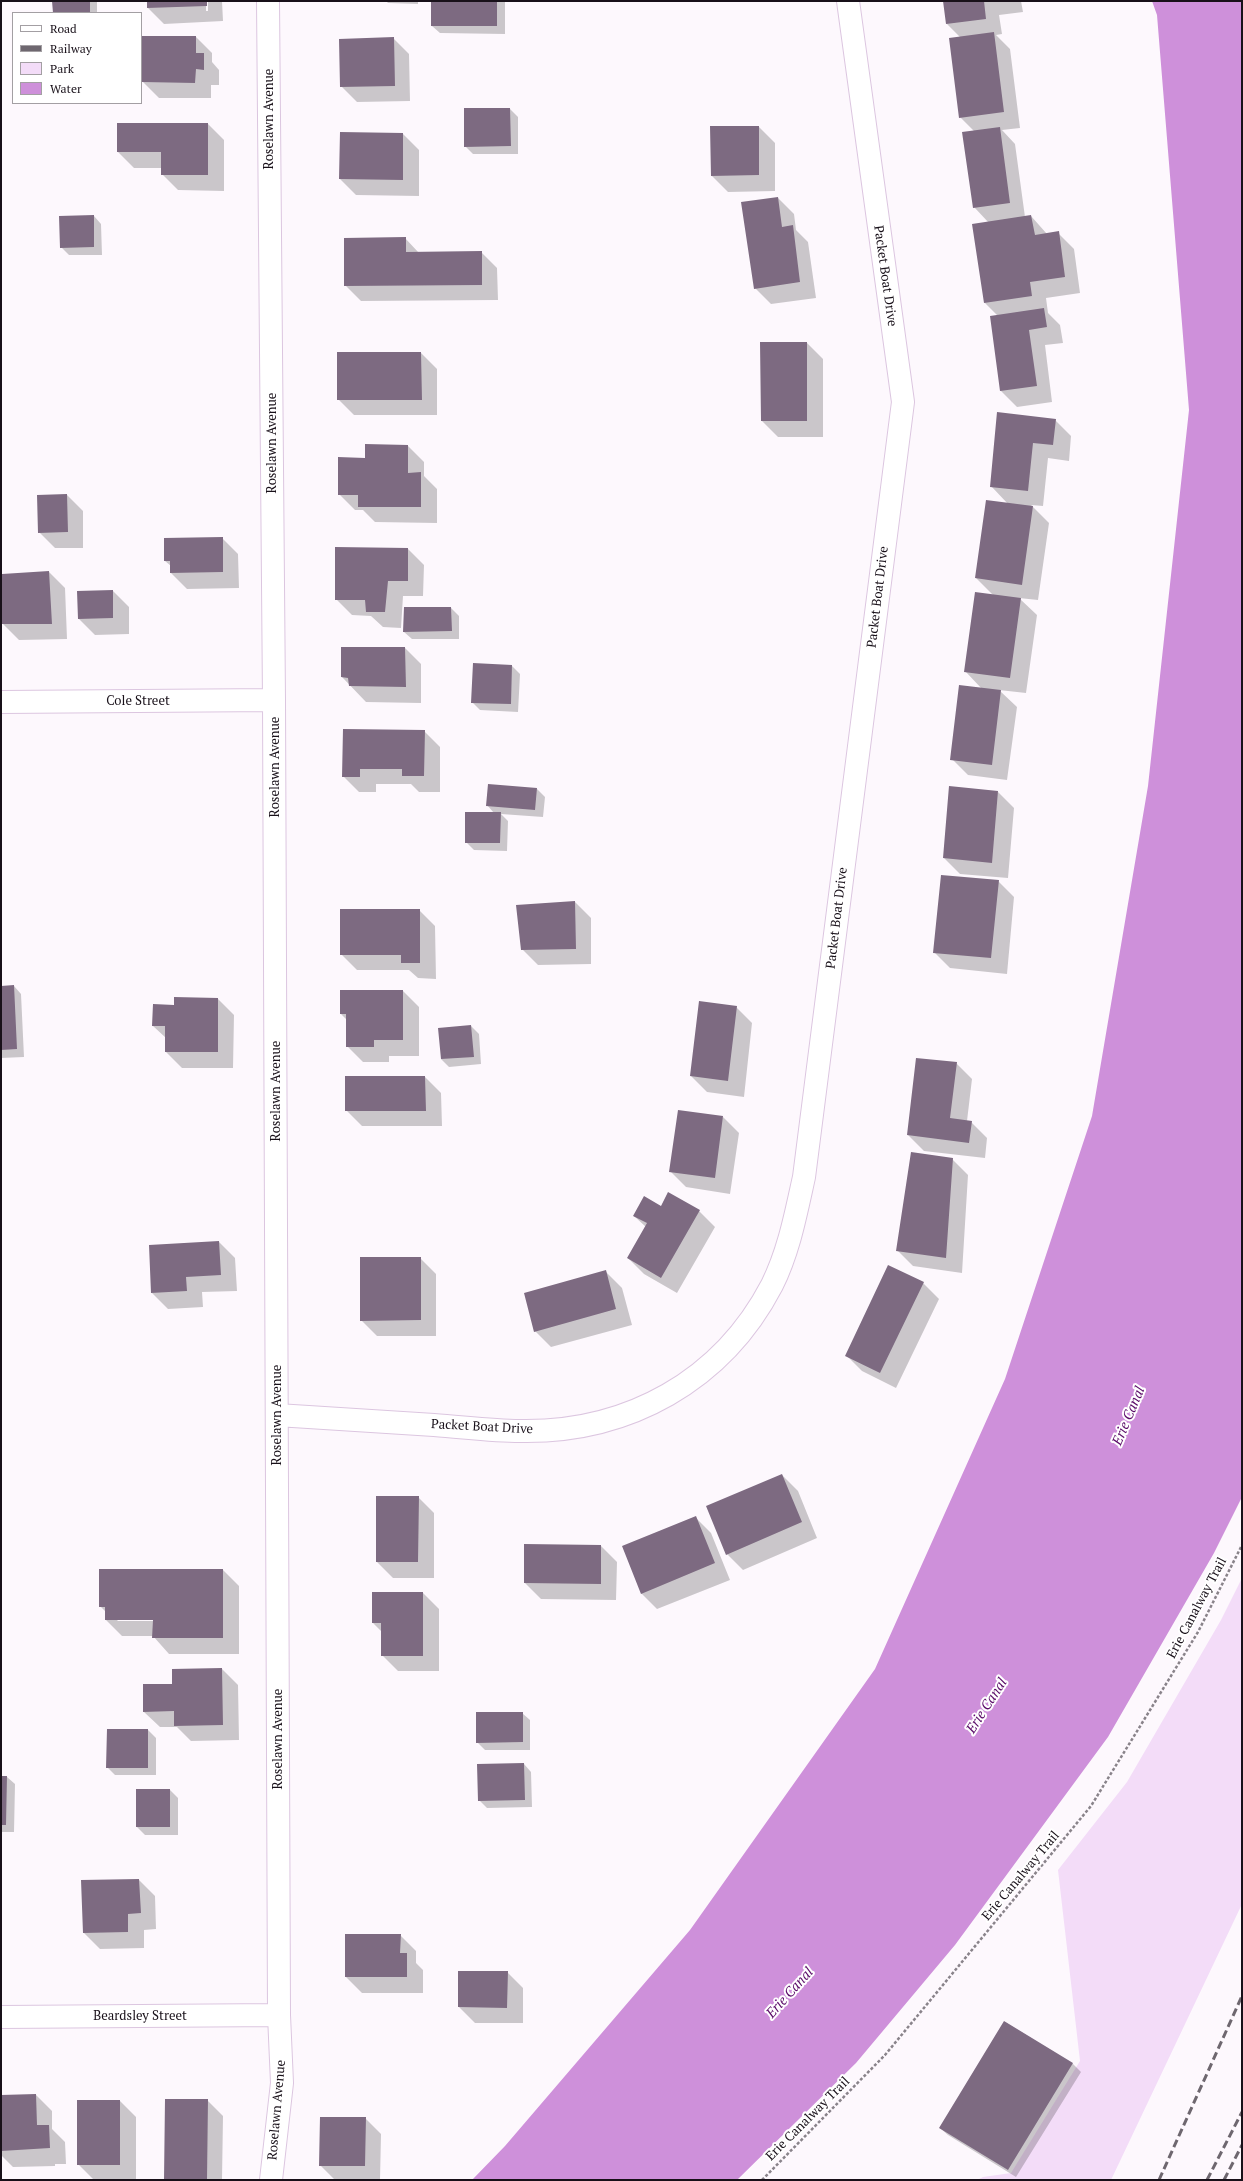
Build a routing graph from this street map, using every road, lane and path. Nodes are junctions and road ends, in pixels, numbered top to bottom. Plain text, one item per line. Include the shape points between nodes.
1 (268, 1) edge
2 (848, 1) edge
3 (274, 700) junction
4 (1, 702) edge
5 (277, 1415) junction
6 (1242, 1545) edge
7 (279, 2015) junction
8 (1, 2017) edge
9 (271, 2180) edge
10 (762, 2180) edge

1 - 3 street, Roselawn Avenue
2 - 5 street, Packet Boat Drive via 903,402 804,1176 791,1235 772,1284 751,1320 716,1361 675,1392 633,1414 579,1426 522,1431
3 - 4 street, Cole Street
3 - 5 street, Roselawn Avenue
5 - 7 street, Roselawn Avenue
6 - 10 path, Erie Canalway Trail via 1198,1632 1091,1806 885,2055
7 - 8 street, Beardsley Street
7 - 9 street, Roselawn Avenue via 282,2083

